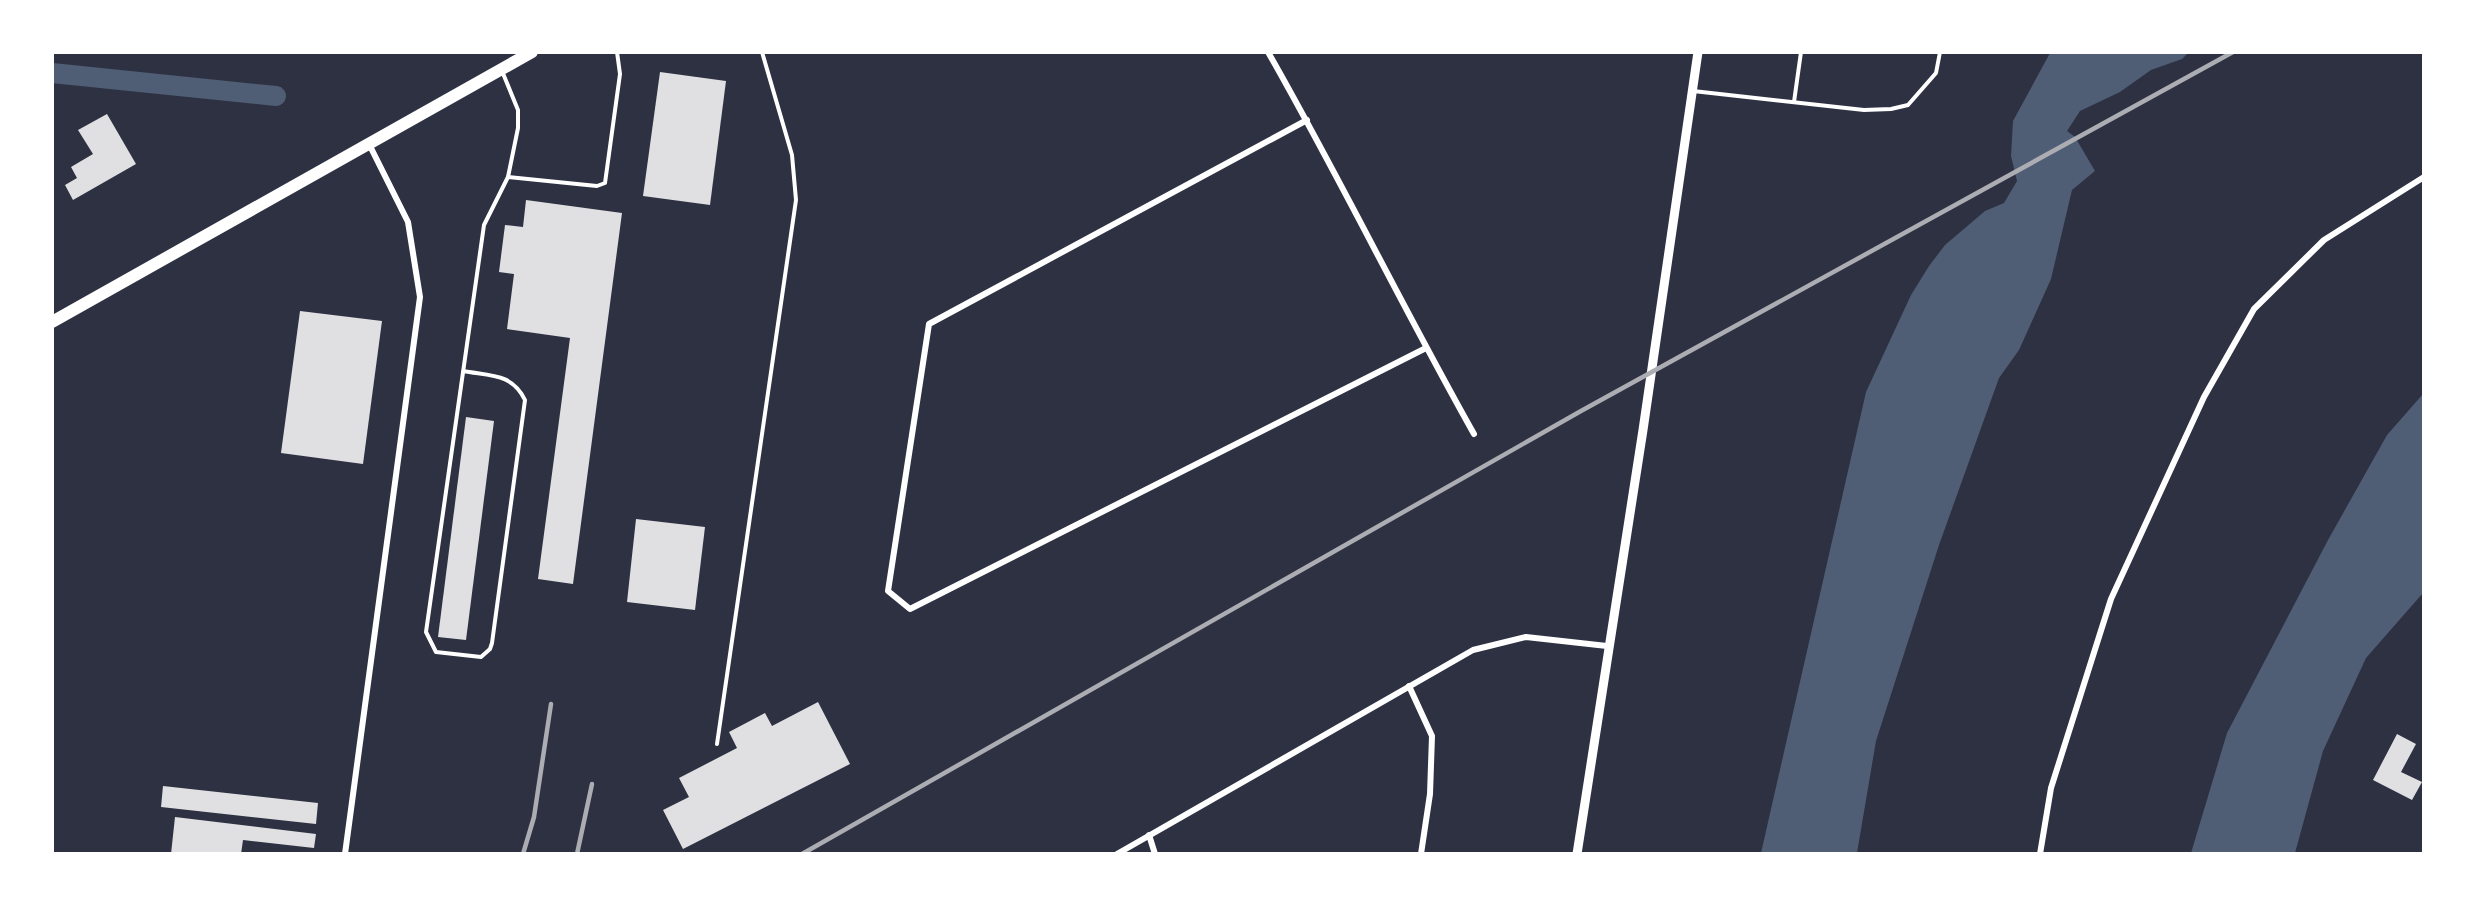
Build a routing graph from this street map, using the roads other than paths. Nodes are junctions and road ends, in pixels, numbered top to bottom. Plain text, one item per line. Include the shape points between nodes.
1 (532, 52) edge
2 (617, 52) edge
3 (762, 52) edge
4 (1268, 52) edge
5 (1698, 52) edge
6 (1801, 52) edge
7 (1940, 52) edge
8 (501, 70) junction
9 (1692, 91) junction
10 (1794, 102) junction
11 (1307, 120) junction
12 (369, 144) junction
13 (508, 177) junction
14 (2424, 177) edge
15 (52, 322) edge
16 (1426, 348) junction
17 (463, 371) junction
18 (1474, 434) dead end
19 (1607, 646) junction
20 (1409, 686) junction
21 (717, 744) dead end
22 (1149, 835) junction
23 (345, 854) edge
24 (1117, 854) edge
25 (1155, 854) edge
26 (1421, 854) edge
27 (1576, 854) edge
28 (2040, 854) edge

1 - 8 main road
2 - 13 lane via 620,74 605,183 597,186
3 - 21 lane via 792,155 796,200
4 - 11 street
5 - 9 street
6 - 10 lane
7 - 10 lane via 1936,73 1908,105 1864,110
8 - 12 main road
8 - 13 lane via 518,110
9 - 10 lane
9 - 19 street
11 - 16 street
11 - 16 street via 929,324 888,591 909,609
12 - 15 main road
12 - 23 street via 408,222 420,297
13 - 17 lane via 484,225
14 - 28 street via 2324,240 2254,309 2210,388 2111,599 2051,788
16 - 18 street
17 - 17 lane via 426,632 436,652 481,657 492,643 525,400 519,387 509,380
19 - 20 street via 1526,637 1473,650
19 - 27 street
20 - 22 street
20 - 26 street via 1432,736 1430,794
22 - 24 street
22 - 25 street

